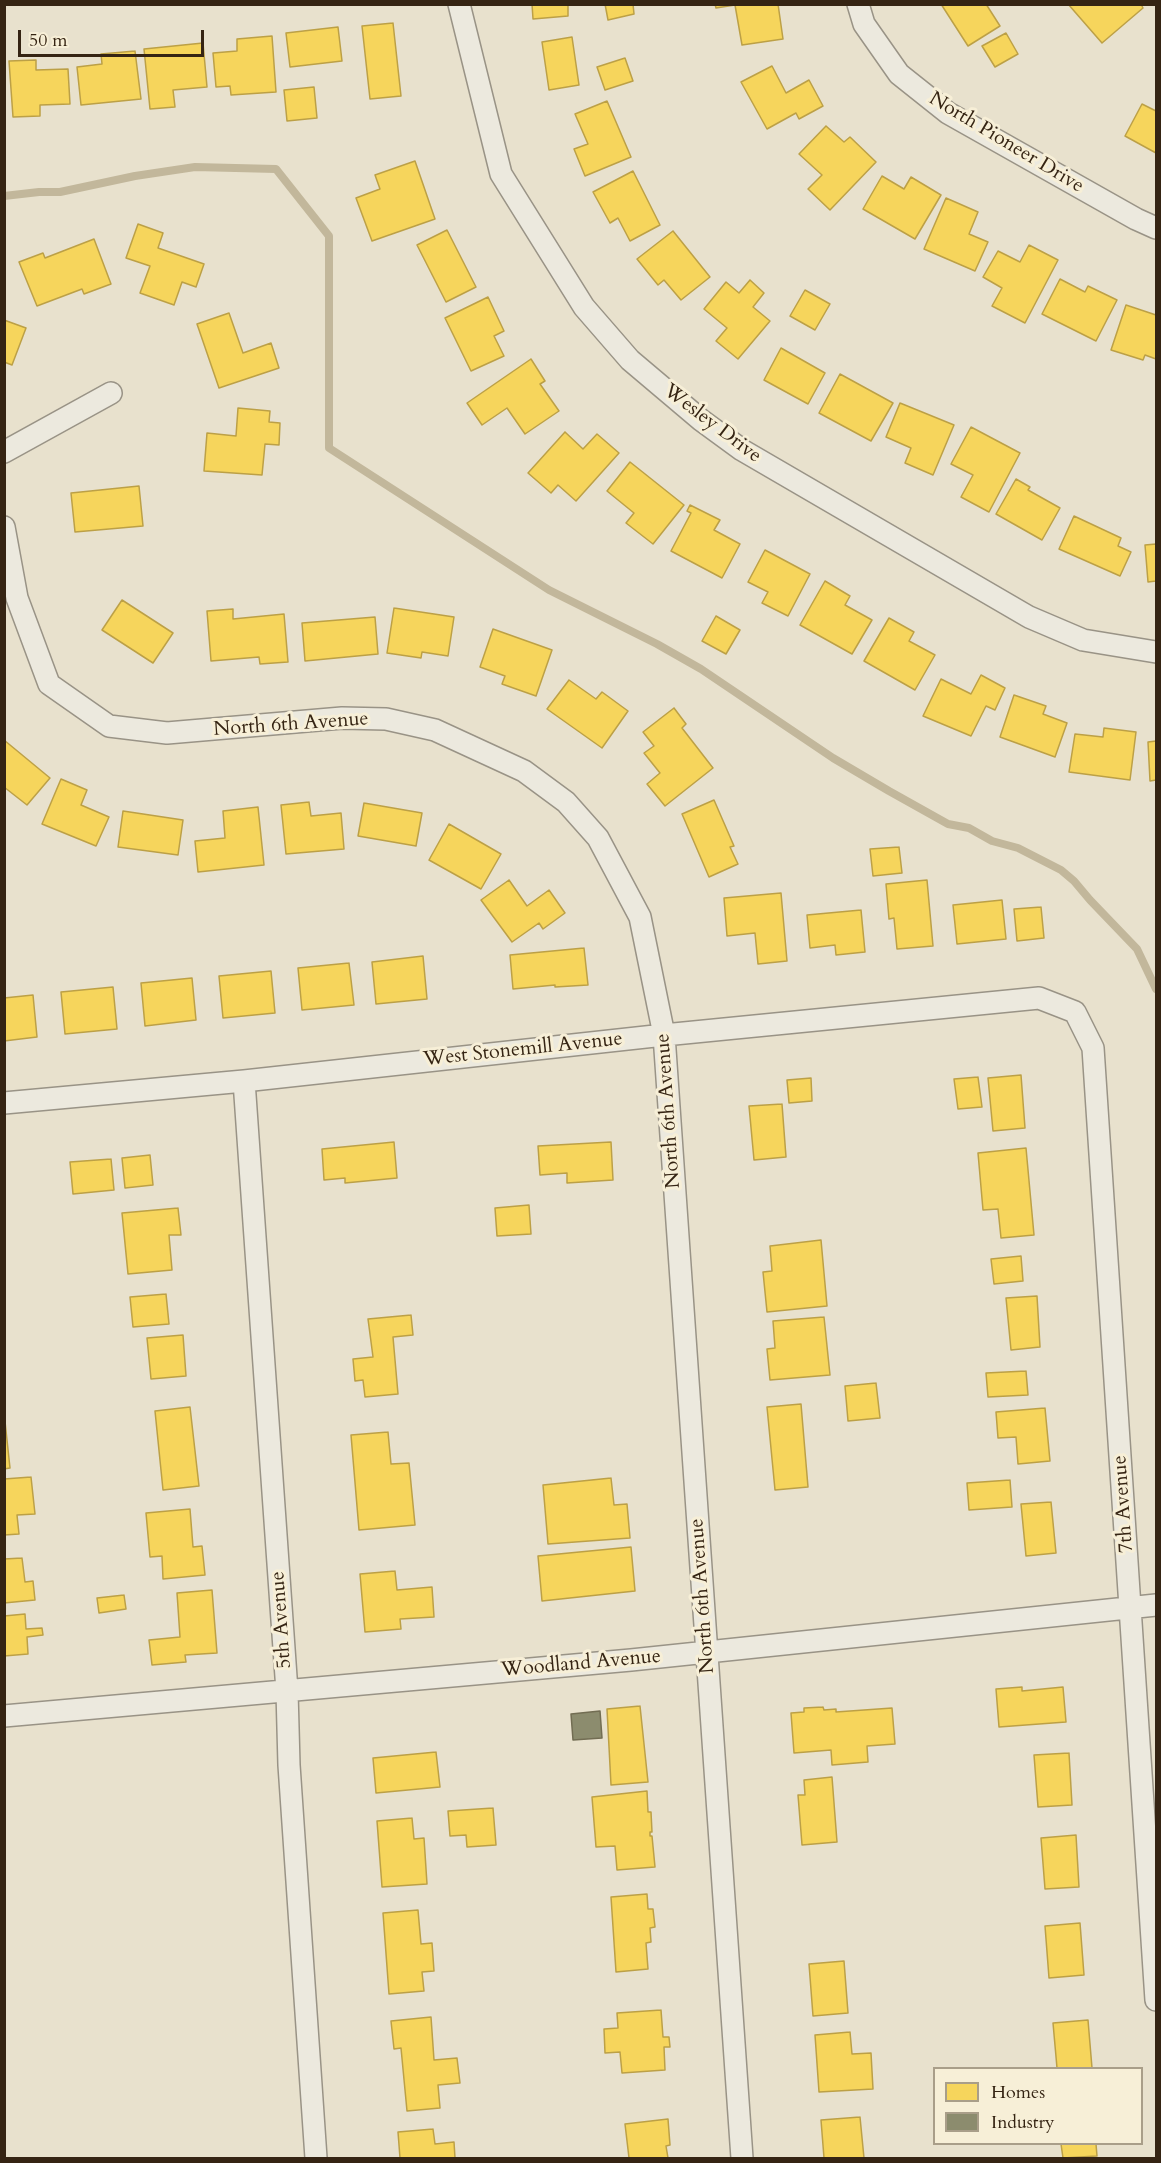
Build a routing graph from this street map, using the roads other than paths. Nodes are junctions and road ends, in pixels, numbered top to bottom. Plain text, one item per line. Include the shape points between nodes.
1 (459, 4) edge
2 (858, 4) edge
3 (1156, 228) edge
4 (111, 393) dead end
5 (4, 452) edge
6 (4, 527) edge
7 (1156, 652) edge
8 (1076, 1012) joint
9 (664, 1035) junction
10 (244, 1081) junction
11 (4, 1103) edge
12 (1156, 1605) edge
13 (1131, 1608) junction
14 (708, 1651) junction
15 (287, 1691) junction
16 (4, 1716) edge
17 (1156, 2000) edge
18 (316, 2158) edge
19 (742, 2158) edge

1 - 7 street, Wesley Drive via 501,174 584,307 630,360 742,450 1029,617 1083,640
2 - 3 street, North Pioneer Drive via 864,24 899,74 948,113
4 - 5 street
6 - 9 street, North 6th Avenue via 17,598 49,684 109,726 167,733 342,718 386,719 435,730 524,771 566,802 598,838 640,917
8 - 9 street, West Stonemill Avenue via 1039,998
8 - 13 street, 7th Avenue via 1093,1048
9 - 10 street, West Stonemill Avenue
9 - 14 street, North 6th Avenue
10 - 11 street, West Stonemill Avenue
10 - 15 street, 5th Avenue
12 - 13 street, Woodland Avenue
13 - 14 street, Woodland Avenue
13 - 17 street, 7th Avenue
14 - 15 street, Woodland Avenue
14 - 19 street, North 6th Avenue
15 - 16 street, Woodland Avenue
15 - 18 street, 5th Avenue

